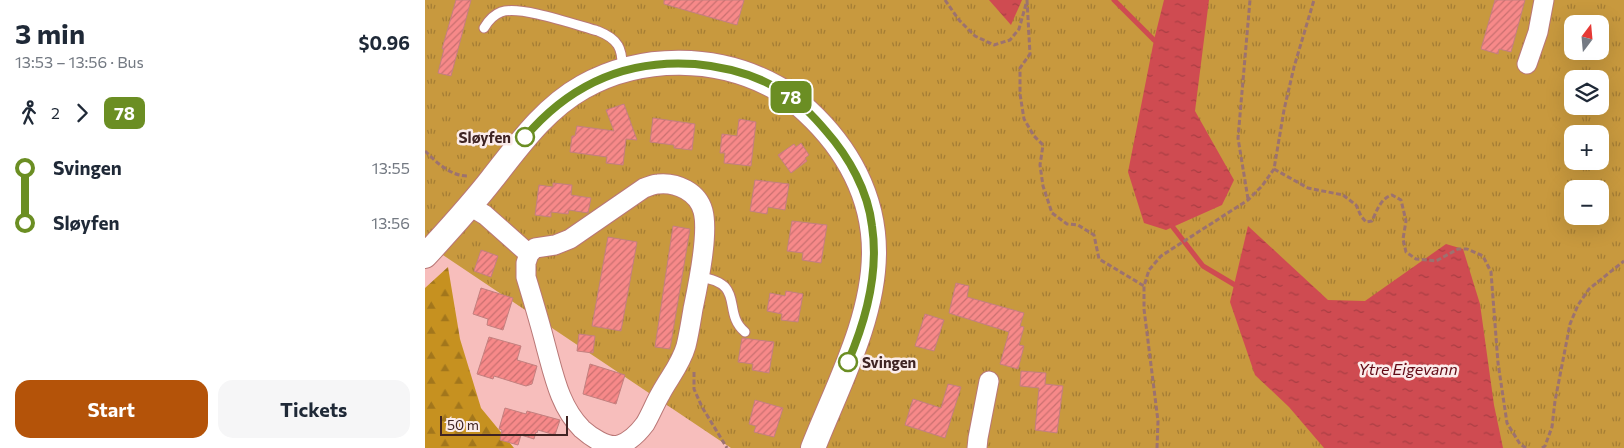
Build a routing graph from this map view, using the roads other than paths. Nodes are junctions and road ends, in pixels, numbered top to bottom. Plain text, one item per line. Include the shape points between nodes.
1 (1544, 0) edge
2 (484, 28) dead end
3 (1527, 64) dead end
4 (622, 70) junction
5 (470, 206) junction
6 (529, 254) junction
7 (425, 256) edge
8 (699, 277) junction
9 (745, 332) dead end
10 (989, 381) dead end
11 (624, 446) edge
12 (813, 448) edge
13 (977, 448) edge

1 - 3 street
2 - 4 lane via 488,20 501,12 516,10 598,31 611,36 618,44
4 - 5 street via 584,86 535,124
4 - 12 street via 655,63 711,65 737,70 770,84 790,96 819,122 836,142 857,177 872,224 874,254 869,298 855,345
5 - 6 street
5 - 7 street
6 - 8 street via 535,248 570,239 644,188 657,184 673,185 697,198 703,212 705,227
6 - 11 street via 526,277 560,395 582,429 607,444
8 - 9 lane via 717,280 727,290 736,322
8 - 11 street via 686,347 680,362 645,424
10 - 13 street

